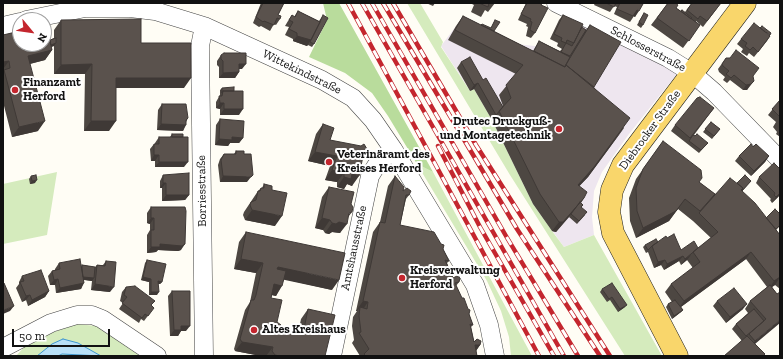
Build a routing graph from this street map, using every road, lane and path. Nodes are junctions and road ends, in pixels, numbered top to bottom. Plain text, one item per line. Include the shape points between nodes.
1 (556, 3) edge
2 (745, 3) edge
3 (85, 5) edge
4 (52, 13) edge
5 (204, 26) junction
6 (692, 73) junction
7 (393, 149) junction
8 (780, 160) edge
9 (3, 348) edge
10 (492, 351) edge
11 (157, 356) edge
12 (204, 356) edge
13 (332, 356) edge
14 (677, 356) edge

1 - 6 street, Schlosserstraße via 668,58
2 - 6 main road, Diebrocker Straße
3 - 4 street, Wittekindstraße
3 - 5 street, Wittekindstraße via 144,9 170,14
5 - 7 street, Wittekindstraße via 341,91 361,106
5 - 12 street, Borriesstraße via 200,46
6 - 8 street, Schlosserstraße
6 - 14 main road, Diebrocker Straße via 623,165 612,190 609,212 613,233
7 - 10 street, Wittekindstraße via 475,285 489,325
7 - 13 street, Amtshausstraße via 370,176
9 - 11 street via 51,323 77,315 92,315 102,318

